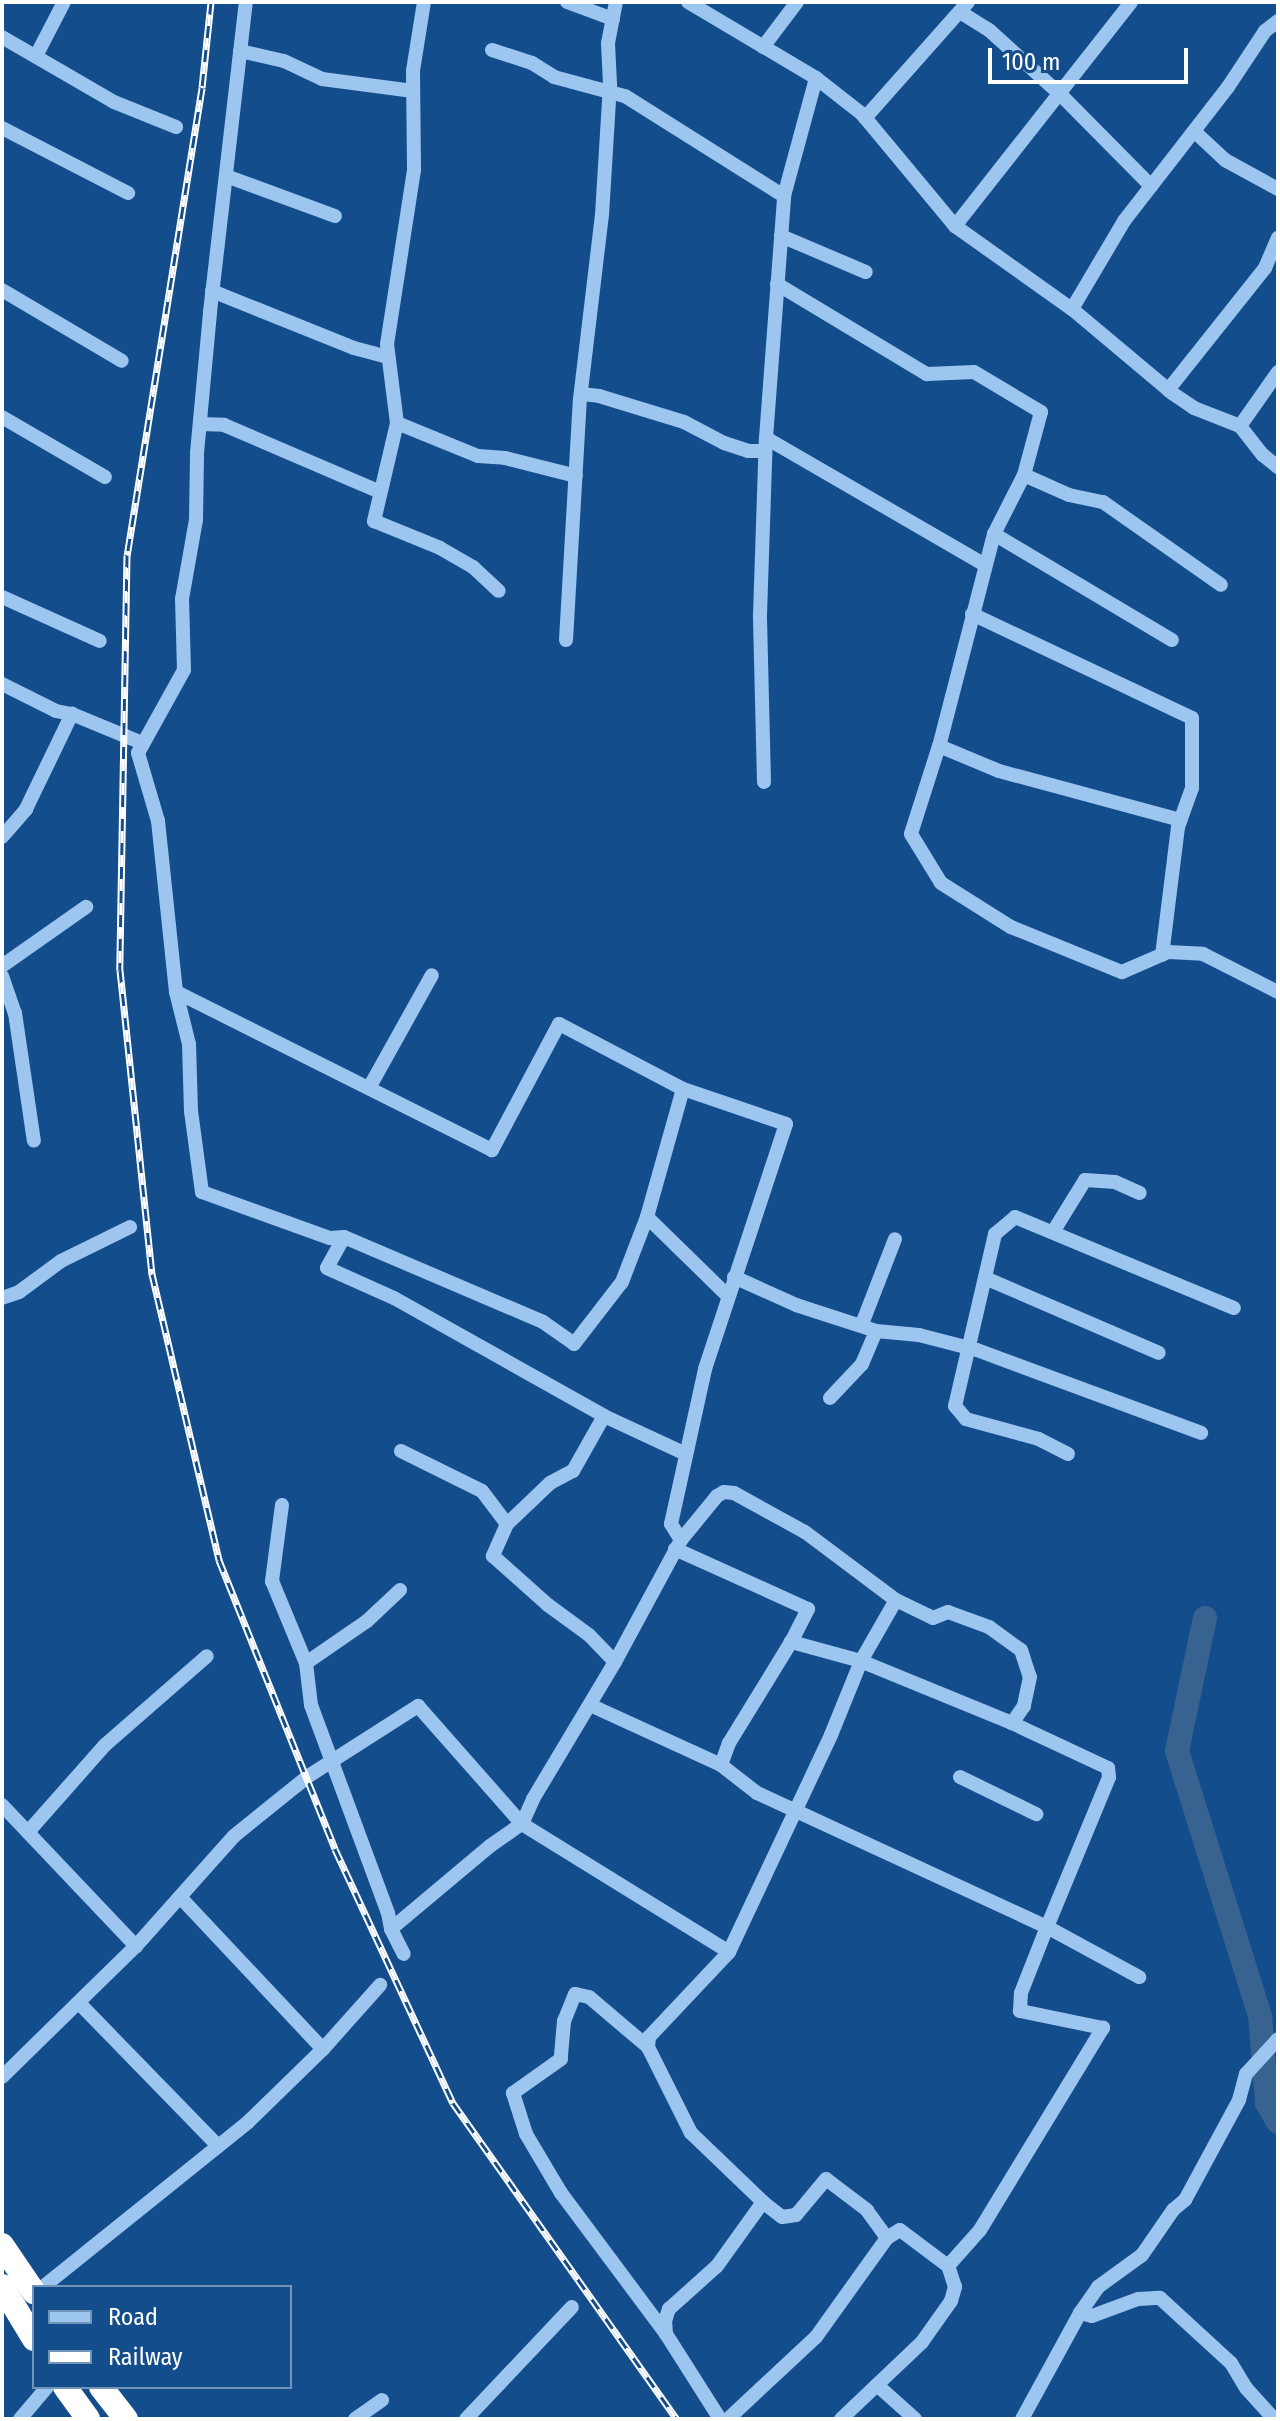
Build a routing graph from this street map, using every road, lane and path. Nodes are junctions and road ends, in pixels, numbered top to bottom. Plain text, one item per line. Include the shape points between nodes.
1 (64, 2) edge
2 (246, 2) edge
3 (424, 2) edge
4 (567, 2) edge
5 (616, 2) edge
6 (688, 2) edge
7 (797, 2) edge
8 (1131, 2) edge
9 (964, 7) edge
10 (613, 19) junction
11 (1278, 21) edge
12 (2, 37) edge
13 (763, 47) junction
14 (492, 50) dead end
15 (240, 51) junction
16 (36, 56) junction
17 (816, 78) junction
18 (413, 91) junction
19 (609, 92) junction
20 (1061, 95) junction
21 (865, 118) junction
22 (176, 127) dead end
23 (2, 128) edge
24 (1194, 131) junction
25 (226, 176) junction
26 (1151, 186) junction
27 (1278, 189) edge
28 (128, 193) dead end
29 (784, 196) junction
30 (335, 216) dead end
31 (955, 226) junction
32 (781, 236) junction
33 (1278, 238) edge
34 (866, 272) dead end
35 (777, 284) junction
36 (2, 290) edge
37 (212, 291) junction
38 (1072, 309) junction
39 (388, 357) junction
40 (122, 361) dead end
41 (1278, 372) edge
42 (1168, 390) junction
43 (581, 394) junction
44 (2, 417) edge
45 (397, 423) junction
46 (200, 424) junction
47 (1240, 426) junction
48 (765, 444) junction
49 (1278, 467) edge
50 (1024, 475) junction
51 (576, 476) junction
52 (105, 477) dead end
53 (380, 492) junction
54 (994, 534) junction
55 (985, 565) junction
56 (1221, 585) dead end
57 (499, 591) dead end
58 (2, 597) edge
59 (972, 614) junction
60 (566, 640) dead end
61 (1172, 640) dead end
62 (100, 641) dead end
63 (2, 684) edge
64 (72, 714) junction
65 (142, 743) junction
66 (939, 746) junction
67 (764, 782) dead end
68 (1181, 820) junction
69 (2, 837) edge
70 (86, 907) dead end
71 (1162, 955) junction
72 (2, 966) edge
73 (432, 975) dead end
74 (2, 976) edge
75 (176, 992) junction
76 (1278, 992) edge
77 (369, 1088) junction
78 (683, 1089) junction
79 (34, 1141) dead end
80 (1140, 1193) dead end
81 (647, 1217) junction
82 (130, 1227) dead end
83 (1053, 1232) junction
84 (344, 1237) junction
85 (895, 1239) dead end
86 (734, 1277) junction
87 (985, 1278) junction
88 (728, 1296) junction
89 (2, 1298) edge
90 (1234, 1308) dead end
91 (862, 1324) junction
92 (876, 1331) junction
93 (968, 1348) junction
94 (1159, 1353) dead end
95 (830, 1398) dead end
96 (604, 1416) junction
97 (1201, 1433) dead end
98 (401, 1451) dead end
99 (686, 1454) junction
100 (1068, 1454) dead end
101 (282, 1505) dead end
102 (507, 1524) junction
103 (678, 1544) junction
104 (400, 1590) dead end
105 (896, 1600) junction
106 (791, 1642) junction
107 (207, 1656) dead end
108 (861, 1661) junction
109 (615, 1662) junction
110 (306, 1663) junction
111 (590, 1705) junction
112 (1012, 1723) junction
113 (332, 1760) junction
114 (721, 1765) junction
115 (960, 1777) dead end
116 (2, 1805) edge
117 (797, 1812) junction
118 (1036, 1814) dead end
119 (522, 1824) junction
120 (28, 1832) junction
121 (181, 1898) junction
122 (1047, 1927) junction
123 (391, 1929) junction
124 (136, 1946) junction
125 (729, 1952) junction
126 (404, 1954) dead end
127 (1139, 1977) dead end
128 (380, 1985) dead end
129 (80, 2004) junction
130 (1276, 2042) edge
131 (648, 2047) junction
132 (323, 2049) junction
133 (2, 2077) edge
134 (218, 2146) junction
135 (763, 2202) junction
136 (887, 2238) junction
137 (2, 2245) edge
138 (948, 2266) junction
139 (45, 2285) edge
140 (2, 2286) edge
141 (32, 2289) edge
142 (572, 2307) dead end
143 (1080, 2313) junction
144 (666, 2334) junction
145 (32, 2336) edge
146 (877, 2385) junction
147 (45, 2389) edge
148 (66, 2389) edge
149 (102, 2389) edge
150 (382, 2400) dead end
151 (121, 2417) edge
152 (20, 2419) edge
153 (88, 2419) edge
154 (355, 2419) edge
155 (466, 2419) edge
156 (720, 2419) edge
157 (728, 2419) edge
158 (841, 2419) edge
159 (915, 2419) edge
160 (1022, 2419) edge
161 (1274, 2419) edge

1 - 16 street
2 - 15 street
3 - 18 street
4 - 10 street
5 - 10 street
6 - 13 street
7 - 13 street
8 - 20 street
9 - 20 street
9 - 21 street
10 - 19 street
11 - 24 street via 1265,31
12 - 16 street
13 - 17 street
14 - 19 street via 532,63 554,77
15 - 18 street via 284,61 322,79
15 - 25 street
16 - 22 street via 114,102
17 - 21 street
17 - 29 street
18 - 39 street via 414,170
19 - 29 street via 665,119
19 - 43 street via 602,215
20 - 26 street
20 - 31 street
21 - 31 street
23 - 28 street
24 - 26 street
24 - 27 street via 1225,160
25 - 30 street
25 - 37 street
26 - 38 street
29 - 32 street
31 - 38 street
32 - 34 street
32 - 35 street
33 - 42 street via 1265,268
35 - 48 street
35 - 50 street via 927,374 974,372 1041,412
36 - 40 street
37 - 39 street
37 - 46 street
38 - 42 street
39 - 45 street
41 - 47 street
42 - 47 street via 1194,408
43 - 48 street via 684,422 748,451
43 - 51 street
44 - 52 street
45 - 51 street via 478,456
45 - 53 street
46 - 53 street via 224,425
46 - 65 street via 196,520 182,599 184,670
47 - 49 street
48 - 55 street
48 - 67 street via 760,615
50 - 54 street
50 - 56 street via 1069,495 1103,502
51 - 60 street
53 - 57 street via 374,521 440,548 473,567
54 - 55 street
54 - 61 street
55 - 59 street
58 - 62 street
59 - 66 street
59 - 68 street via 1192,718 1192,788
63 - 64 street
64 - 65 street
64 - 69 street via 26,809
65 - 75 street via 138,753 158,821
66 - 68 street via 999,771
66 - 71 street via 911,834 941,883 1011,927 1122,972
68 - 71 street
70 - 72 street
71 - 76 street via 1203,954
73 - 77 street
74 - 79 street via 15,1013
75 - 77 street
75 - 84 street via 189,1044 202,1192 330,1238
77 - 78 street via 492,1150 559,1024
78 - 81 street
78 - 86 street via 786,1124
80 - 83 street via 1115,1182 1085,1180
81 - 84 street via 622,1282 574,1344 543,1322
81 - 88 street
82 - 89 street
83 - 87 street via 1015,1217 995,1234
83 - 90 street
84 - 96 street via 327,1268 394,1298
85 - 91 street
86 - 88 street
86 - 91 street via 796,1305
87 - 93 street
87 - 94 street
88 - 99 street
91 - 92 street
92 - 93 street
92 - 95 street via 862,1364
93 - 97 street
93 - 100 street via 955,1406 966,1419 1039,1439
96 - 99 street
96 - 102 street via 573,1471 550,1483
98 - 102 street via 482,1491
99 - 103 street via 671,1524
101 - 110 street via 272,1581
102 - 109 street via 493,1556
103 - 105 street via 717,1496 734,1493 805,1532
103 - 106 street via 808,1609
103 - 109 street
104 - 110 street via 367,1621
105 - 108 street
105 - 112 street via 933,1618 948,1612 989,1627 1021,1650 1030,1677 1024,1706
106 - 108 street
106 - 114 street
107 - 120 street via 105,1745
108 - 112 street
108 - 117 street
109 - 111 street
110 - 113 street via 311,1705
111 - 114 street
111 - 119 street
112 - 122 street via 1108,1768 1109,1777
113 - 119 street via 418,1706
113 - 121 street via 234,1836
113 - 123 street
114 - 117 street via 757,1793
115 - 118 street
116 - 120 street
117 - 122 street
117 - 125 street
119 - 123 street
119 - 125 street
120 - 124 street
121 - 124 street
121 - 132 street
122 - 127 street
122 - 138 street via 1021,1993 1020,2011 1103,2028 980,2230
123 - 126 street
124 - 129 street
125 - 131 street via 649,2037
128 - 132 street
129 - 133 street
129 - 134 street
130 - 143 street via 1246,2074 1239,2100 1185,2200 1142,2255 1098,2287
131 - 135 street via 691,2133
131 - 144 street via 589,1997 575,1994 564,2021 561,2059 513,2093 526,2134 561,2193
132 - 134 street
134 - 139 street
135 - 136 street via 782,2217 796,2215 826,2179 867,2210
135 - 144 street via 717,2266 669,2309
136 - 138 street via 900,2230
136 - 157 street via 816,2337
137 - 141 highway
138 - 146 street via 955,2287 951,2301 922,2342
140 - 145 highway
142 - 155 street
143 - 160 street
143 - 161 street via 1092,2316 1138,2299 1160,2298 1231,2363
144 - 156 street
146 - 158 street
146 - 159 street
147 - 152 street
148 - 153 highway
149 - 151 highway
150 - 154 street

